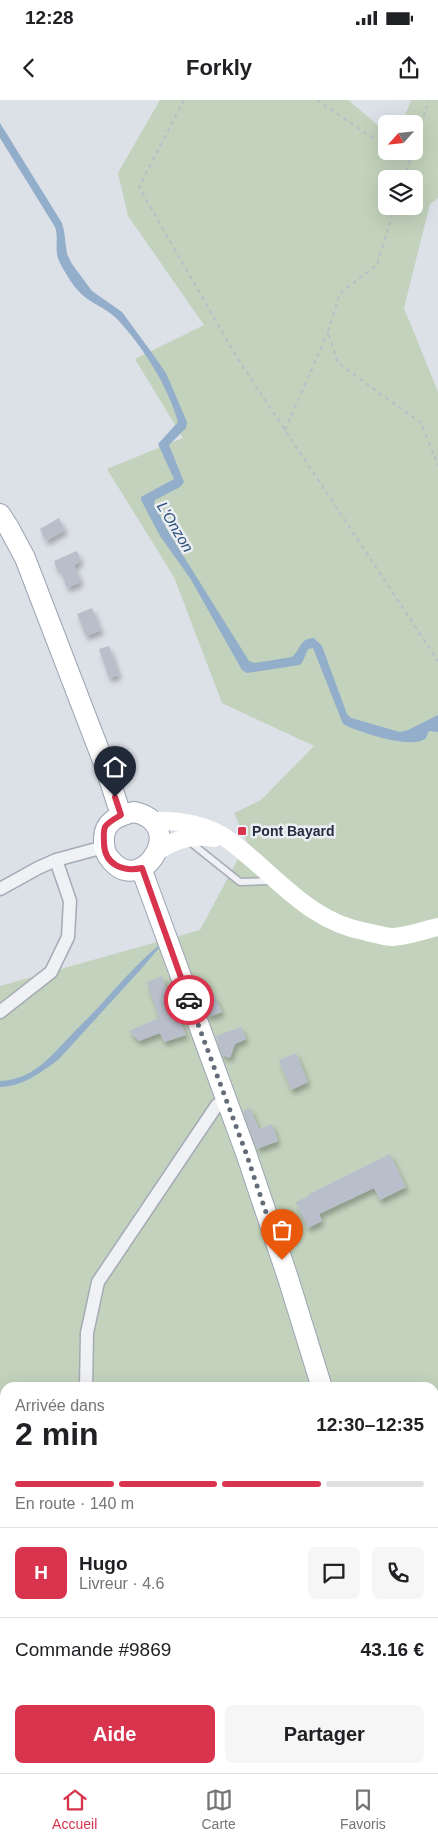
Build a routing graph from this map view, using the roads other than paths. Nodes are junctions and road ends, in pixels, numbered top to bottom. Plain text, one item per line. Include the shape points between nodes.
1 (0, 514) edge
2 (121, 815) junction
3 (154, 821) junction
4 (186, 838) junction
5 (229, 840) junction
6 (104, 847) junction
7 (158, 850) junction
8 (56, 860) junction
9 (142, 868) junction
10 (279, 883) junction
11 (0, 889) edge
12 (438, 927) edge
13 (0, 1012) edge
14 (227, 1100) junction
15 (86, 1382) edge
16 (320, 1382) edge

1 - 2 main road via 25,558 38,590
2 - 3 main road via 134,812
2 - 6 main road via 106,827
3 - 5 main road via 195,826
3 - 7 main road via 159,835
4 - 5 main road via 206,836
4 - 7 main road
4 - 10 lane via 240,882
5 - 10 main road
6 - 8 street
6 - 9 main road via 114,864 131,870
7 - 9 main road via 154,859
8 - 11 street
8 - 13 street via 70,901 68,938 51,972
9 - 14 main road
10 - 12 main road via 323,918 354,930 392,937
14 - 15 street via 217,1105 98,1282 87,1333
14 - 16 main road

